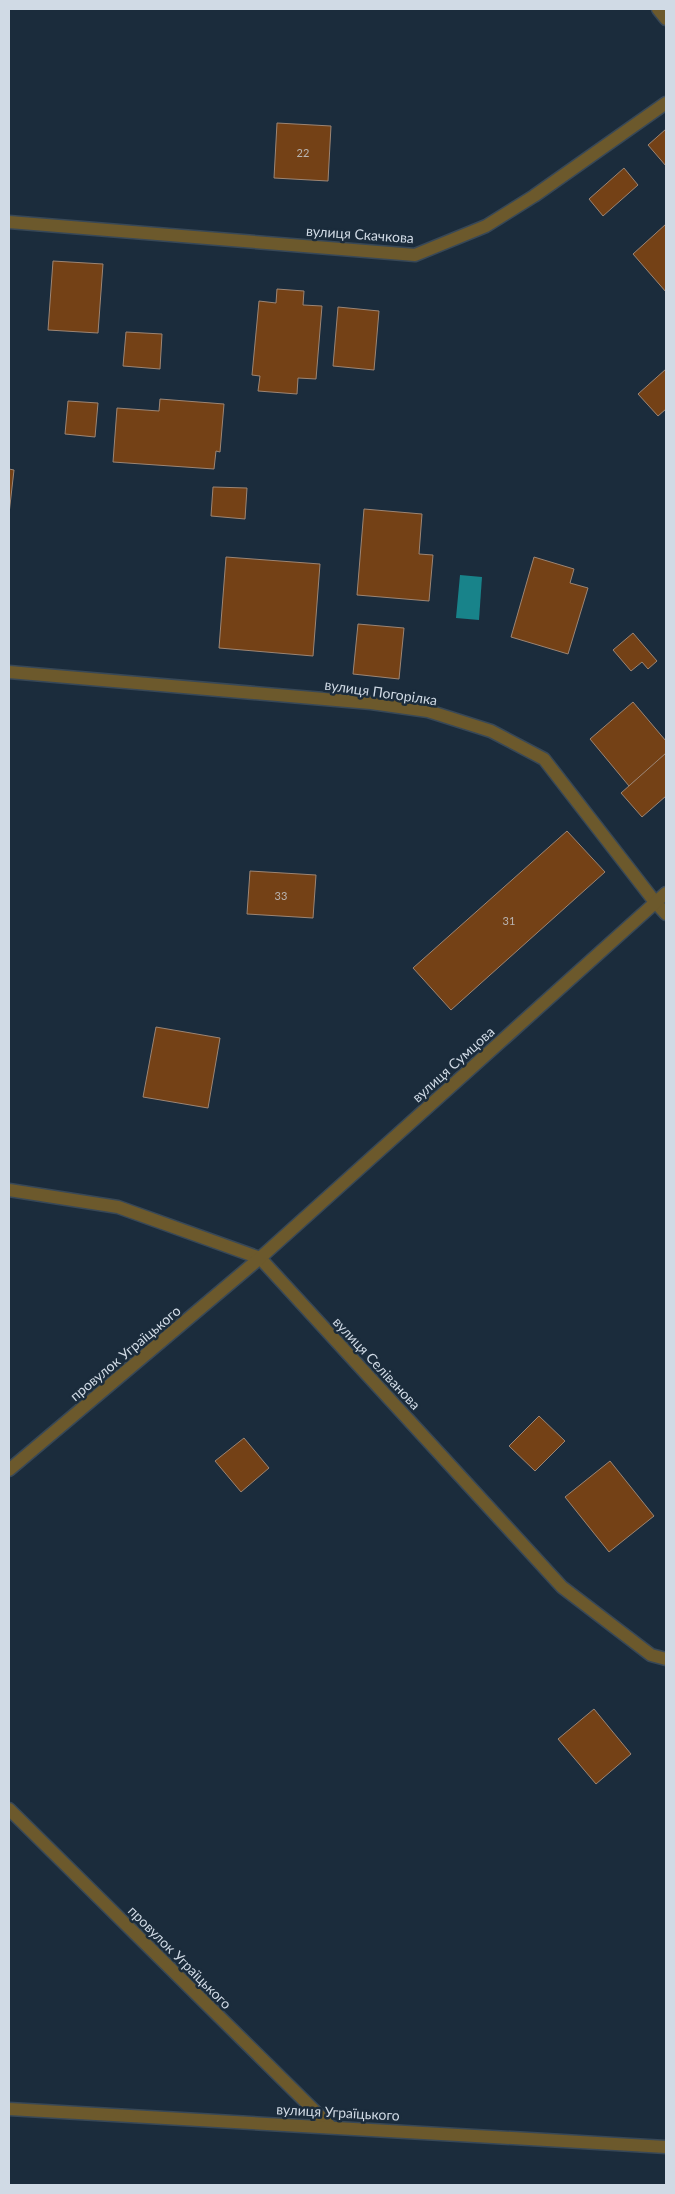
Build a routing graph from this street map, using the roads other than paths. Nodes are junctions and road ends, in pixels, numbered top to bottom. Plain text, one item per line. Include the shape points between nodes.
1 (658, 9) edge
2 (666, 19) edge
3 (666, 103) edge
4 (9, 222) edge
5 (9, 672) edge
6 (666, 893) edge
7 (655, 902) junction
8 (666, 914) edge
9 (9, 1190) edge
10 (260, 1258) junction
11 (9, 1470) edge
12 (666, 1659) edge
13 (9, 1808) edge
14 (9, 2109) edge
15 (331, 2127) junction
16 (666, 2147) edge

1 - 2 street
3 - 4 street, вулиця Скачкова via 486,226 415,255
5 - 7 street, вулиця Погорілка via 371,703 428,711 490,731 544,758
6 - 7 street, вулиця Сумцова
7 - 8 street, вулиця Погорілка
7 - 10 street, вулиця Сумцова
9 - 10 street, вулиця Селіванова via 118,1207
10 - 11 street, провулок Уграїцького
10 - 12 street, вулиця Селіванова via 562,1587 651,1654
13 - 15 street, провулок Уграїцького
14 - 15 street, вулиця Уграїцького
15 - 16 street, вулиця Уграїцького

